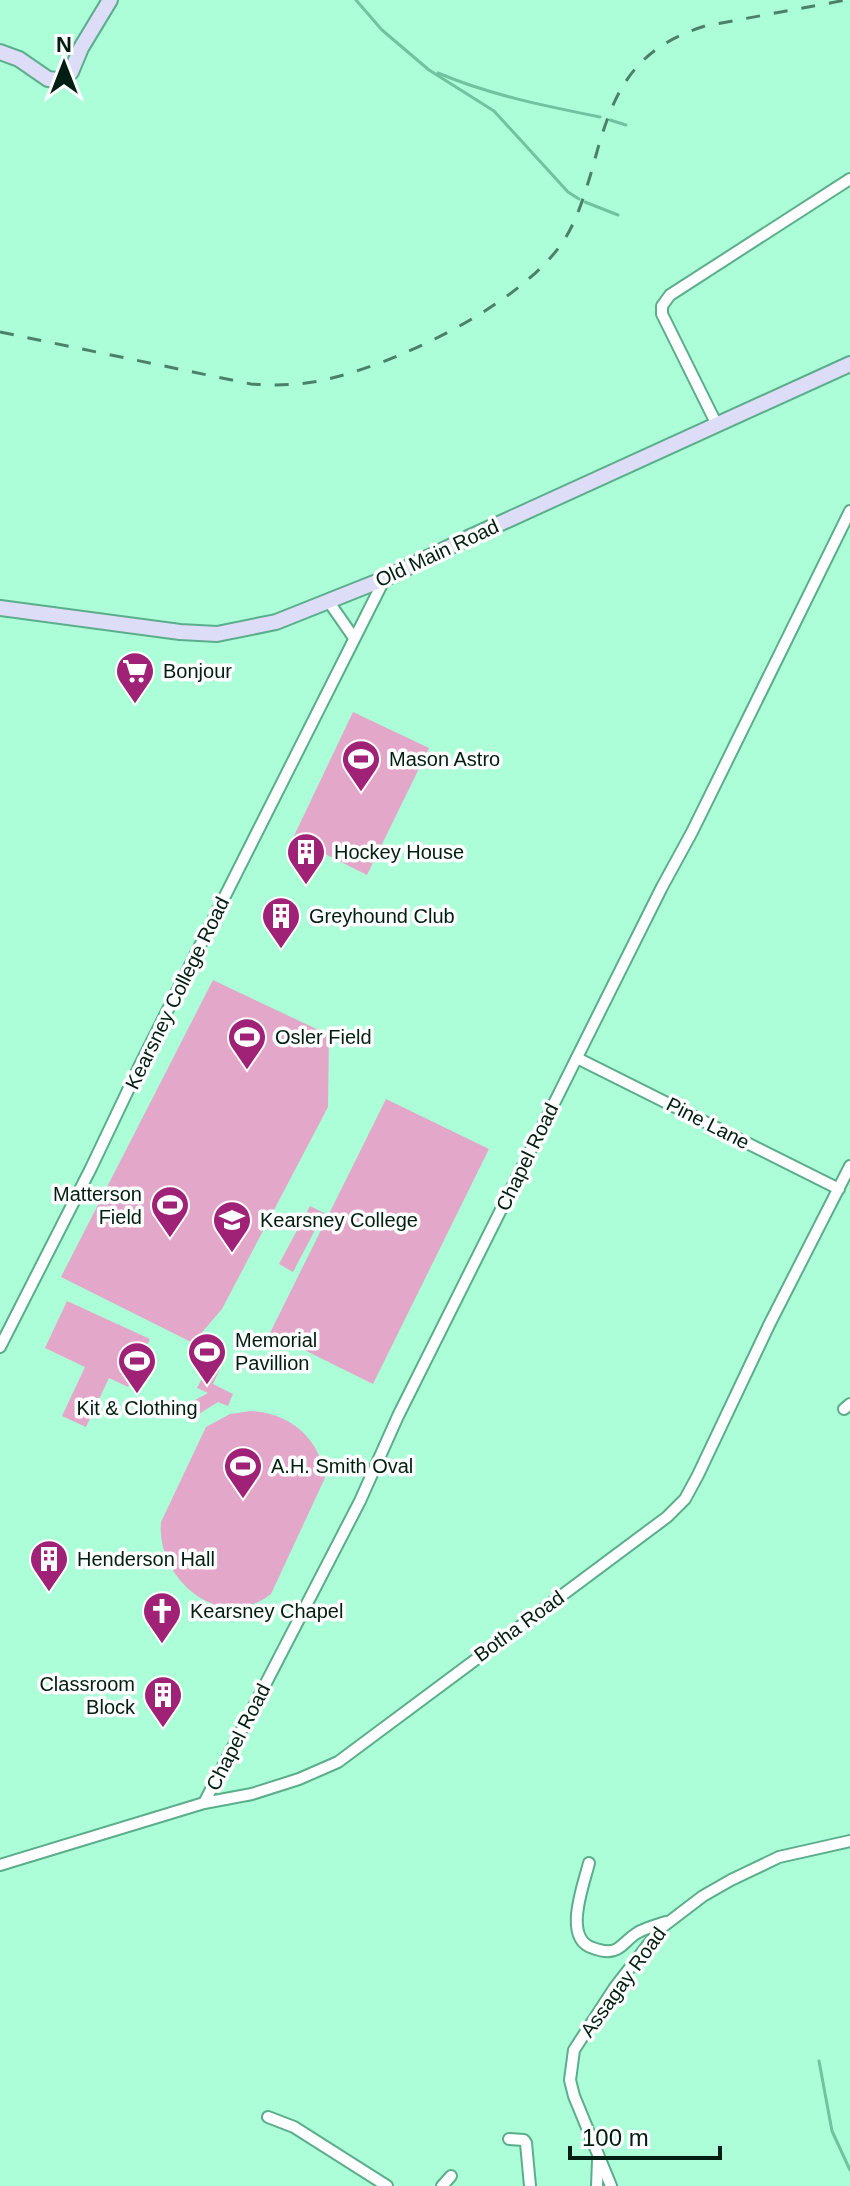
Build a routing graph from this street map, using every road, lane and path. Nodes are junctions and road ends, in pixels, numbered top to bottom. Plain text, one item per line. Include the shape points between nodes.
1 (110, 0) edge
2 (0, 52) edge
3 (850, 179) edge
4 (850, 364) edge
5 (717, 425) junction
6 (850, 511) edge
7 (384, 579) junction
8 (329, 602) junction
9 (0, 608) edge
10 (354, 638) junction
11 (577, 1058) junction
12 (850, 1166) edge
13 (839, 1189) junction
14 (0, 1347) edge
15 (204, 1803) junction
16 (850, 1841) edge
17 (589, 1863) dead end
18 (0, 1865) edge
19 (668, 1921) junction
20 (268, 2117) dead end
21 (509, 2139) dead end
22 (598, 2154) junction
23 (451, 2176) dead end
24 (387, 2186) edge
25 (442, 2186) edge
26 (530, 2186) edge
27 (597, 2186) edge
28 (611, 2186) edge

1 - 2 main road via 65,78 48,79
3 - 5 street via 709,268 662,306
4 - 5 main road, Old Main Road
5 - 7 main road, Old Main Road
6 - 11 street, Chapel Road
7 - 8 main road, Old Main Road
7 - 10 street, Kearsney College Road
8 - 9 main road, Old Main Road via 276,622 217,634
8 - 10 street
10 - 14 street, Kearsney College Road
11 - 13 street, Pine Lane
11 - 15 street, Chapel Road via 360,1501
12 - 13 street, Botha Road
13 - 15 street, Botha Road via 680,1505 338,1762 264,1790
15 - 18 street, Botha Road
16 - 19 street, Assagay Road via 779,1857 712,1890
17 - 19 street via 576,1923 586,1947 616,1950 637,1932
19 - 22 street, Assagay Road via 640,1952 574,2050 571,2087
20 - 24 street via 294,2127
21 - 26 street via 526,2143
22 - 27 street
22 - 28 street, Assagay Road
23 - 25 street

